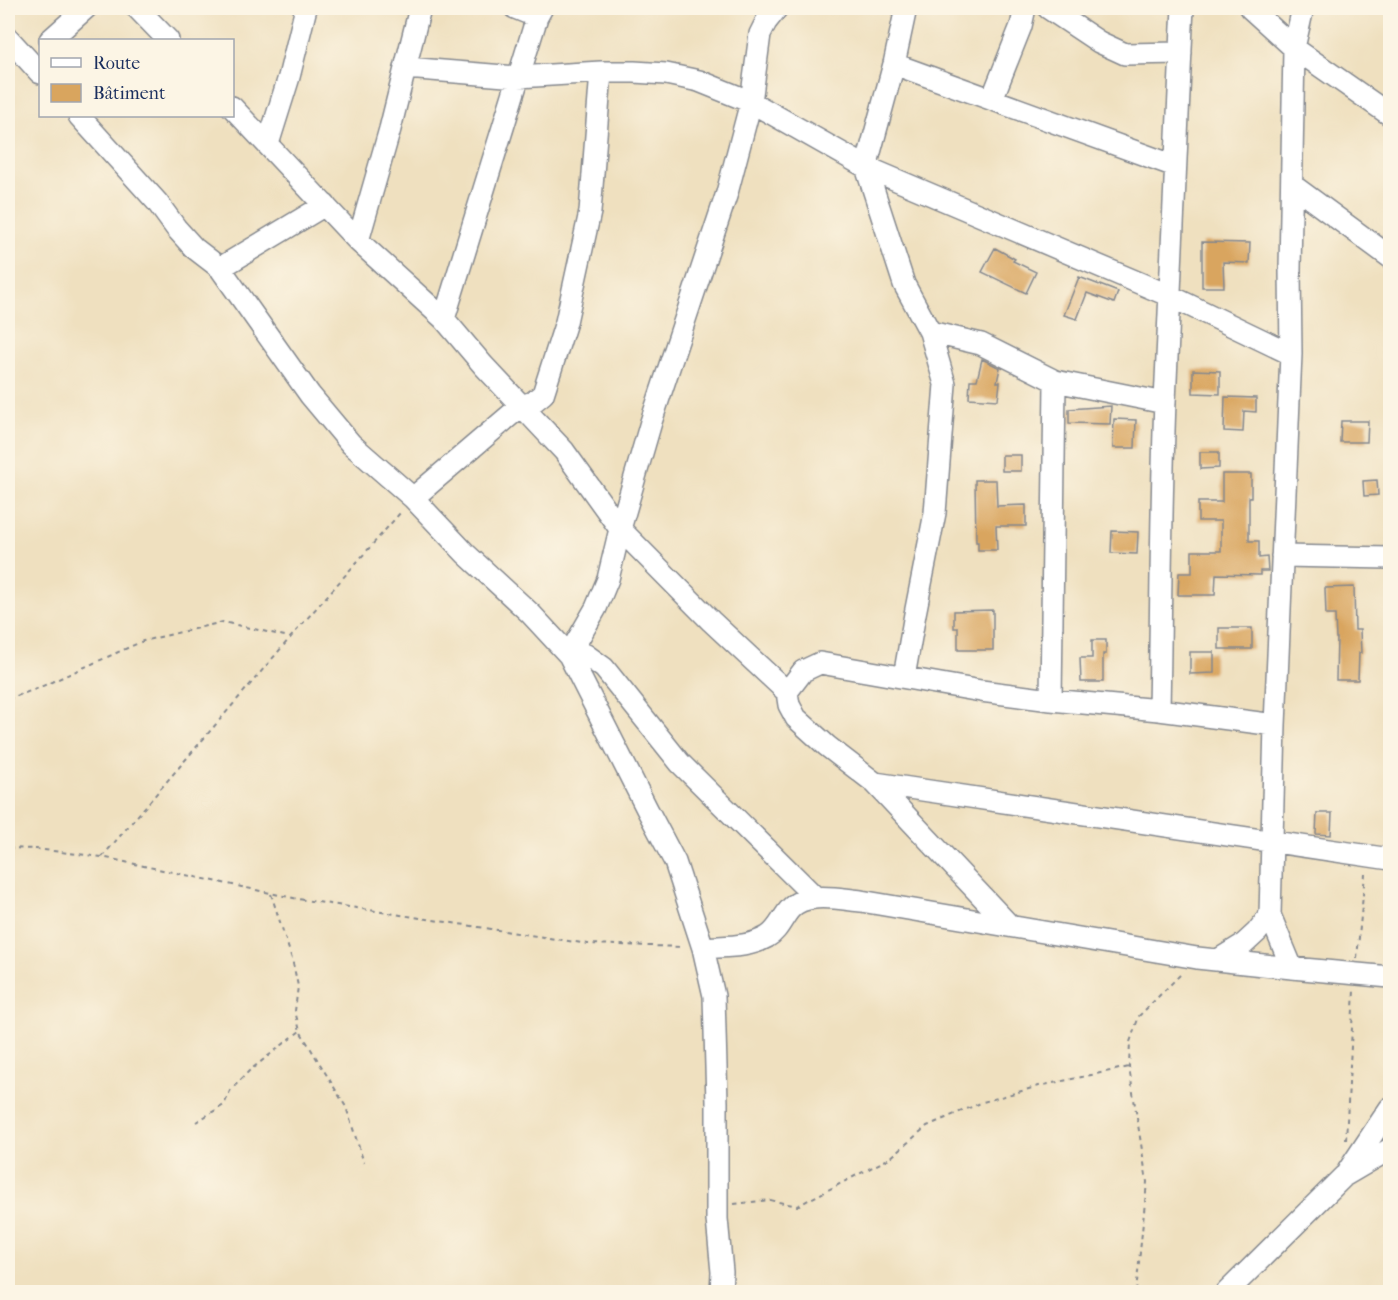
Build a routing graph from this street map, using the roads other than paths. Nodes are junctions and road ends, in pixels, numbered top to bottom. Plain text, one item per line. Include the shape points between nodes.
1 (86, 8) edge
2 (137, 8) edge
3 (306, 8) edge
4 (420, 8) edge
5 (515, 8) edge
6 (777, 8) edge
7 (906, 8) edge
8 (1025, 8) edge
9 (1048, 8) edge
10 (1183, 8) edge
11 (1250, 8) edge
12 (1303, 8) edge
13 (539, 12) edge
14 (8, 38) edge
15 (51, 39) edge
16 (167, 39) edge
17 (1294, 48) junction
18 (1181, 53) junction
19 (37, 61) edge
20 (894, 64) junction
21 (406, 68) junction
22 (601, 72) junction
23 (518, 77) junction
24 (992, 99) junction
25 (750, 102) junction
26 (234, 109) edge
27 (1390, 115) edge
28 (81, 117) edge
29 (268, 144) junction
30 (1175, 166) junction
31 (866, 167) junction
32 (1292, 185) junction
33 (325, 205) junction
34 (358, 241) junction
35 (1390, 257) edge
36 (220, 268) junction
37 (1170, 296) junction
38 (444, 319) junction
39 (930, 332) junction
40 (1291, 354) junction
41 (1055, 381) junction
42 (1165, 403) junction
43 (521, 406) junction
44 (413, 498) junction
45 (620, 529) junction
46 (1282, 556) junction
47 (1390, 558) edge
48 (571, 652) junction
49 (904, 677) junction
50 (787, 692) junction
51 (1051, 700) junction
52 (1159, 710) junction
53 (1275, 725) junction
54 (875, 783) junction
55 (1390, 840) edge
56 (1271, 842) junction
57 (1390, 859) edge
58 (815, 897) junction
59 (1270, 915) junction
60 (1010, 925) junction
61 (703, 948) junction
62 (1218, 960) junction
63 (1292, 969) junction
64 (1390, 977) edge
65 (1390, 1108) edge
66 (1390, 1149) edge
67 (1344, 1176) junction
68 (721, 1293) edge
69 (1227, 1293) edge

1 - 15 street
2 - 16 street
3 - 29 street
4 - 21 street
5 - 13 street
6 - 25 street via 760,34
7 - 20 street
8 - 24 street via 1022,26
9 - 18 street via 1099,42 1125,54
10 - 18 street
11 - 17 street
12 - 17 street
13 - 23 street
14 - 19 street
17 - 27 street
17 - 32 street
18 - 30 street
20 - 24 street
20 - 31 street
21 - 23 street
21 - 34 street
22 - 23 street
22 - 25 street via 666,74 699,81
22 - 43 street via 590,212 566,322 543,394
23 - 38 street
24 - 30 street
25 - 31 street
25 - 45 street via 727,193
26 - 29 street
28 - 36 street via 194,248
29 - 33 street
30 - 37 street
31 - 37 street
31 - 39 street via 904,284
32 - 35 street
32 - 40 street
33 - 34 street
33 - 36 street
34 - 38 street
36 - 44 street via 310,395 344,436
37 - 40 street
37 - 42 street
38 - 43 street
39 - 41 street via 981,344
39 - 49 street via 945,384 935,513
40 - 46 street
41 - 42 street
41 - 51 street
42 - 52 street
43 - 44 street
43 - 45 street via 564,452
44 - 48 street via 466,554
45 - 48 street via 608,579
45 - 50 street
46 - 47 street
46 - 53 street
48 - 58 street via 586,655 604,668 680,763
48 - 61 street via 675,862
49 - 50 street via 820,663 803,671
49 - 51 street
50 - 54 street via 796,718
51 - 52 street
52 - 53 street
53 - 56 street
54 - 56 street
54 - 60 street
55 - 57 street
56 - 57 street
56 - 59 street
58 - 60 street
58 - 61 street via 791,907 768,937 749,945
59 - 62 street via 1244,944
59 - 63 street
60 - 62 street
61 - 68 street via 714,996
62 - 63 street
63 - 64 street
65 - 67 street
66 - 67 street
67 - 69 street

